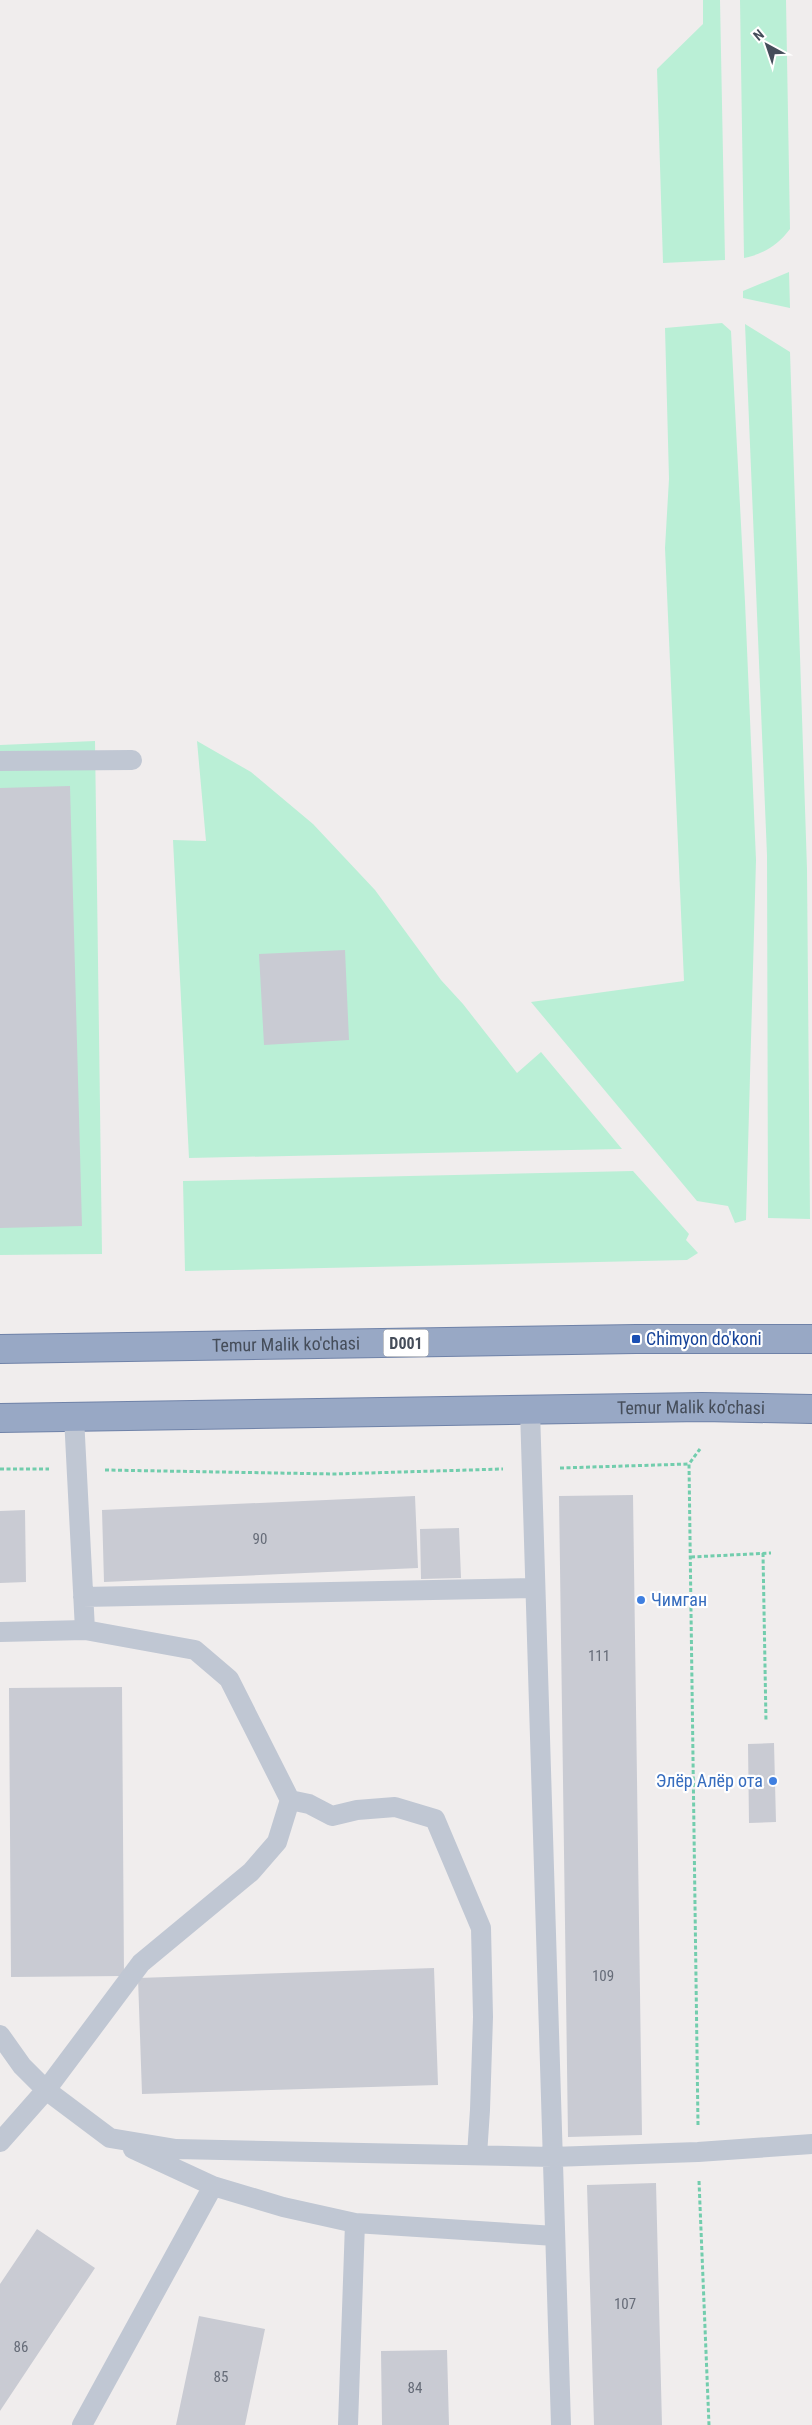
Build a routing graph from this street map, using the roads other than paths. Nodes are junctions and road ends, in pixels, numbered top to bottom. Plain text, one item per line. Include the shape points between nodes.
1 (132, 760) dead end
2 (0, 761) edge
3 (812, 1339) edge
4 (0, 1349) edge
5 (812, 1409) edge
6 (530, 1410) junction
7 (74, 1417) junction
8 (0, 1418) edge
9 (535, 1588) junction
10 (84, 1597) junction
11 (85, 1630) junction
12 (0, 1632) edge
13 (290, 1800) junction
14 (0, 2035) edge
15 (46, 2090) junction
16 (110, 2138) junction
17 (0, 2142) edge
18 (812, 2144) edge
19 (477, 2155) junction
20 (552, 2157) junction
21 (213, 2186) junction
22 (355, 2223) junction
23 (555, 2236) junction
24 (82, 2425) edge
25 (348, 2425) edge
26 (561, 2425) edge

1 - 2 lane
3 - 4 highway, Temur Malik ko'chasi / D001
5 - 6 highway, Temur Malik ko'chasi
6 - 7 highway, Temur Malik ko'chasi
6 - 9 lane
7 - 8 highway, Temur Malik ko'chasi
7 - 10 lane
9 - 10 lane
9 - 20 lane
10 - 11 lane
11 - 12 lane
11 - 13 lane via 195,1650 229,1679
13 - 15 lane via 277,1842 251,1872 141,1963
13 - 19 lane via 309,1804 332,1816 395,1807 435,1818 481,1928 483,2017
14 - 15 lane via 22,2066
15 - 16 lane
15 - 17 lane
16 - 19 lane via 176,2149
16 - 21 lane
18 - 20 lane
19 - 20 lane
20 - 23 lane
21 - 22 lane via 283,2207
21 - 24 lane
22 - 23 lane
22 - 25 lane
23 - 26 lane

